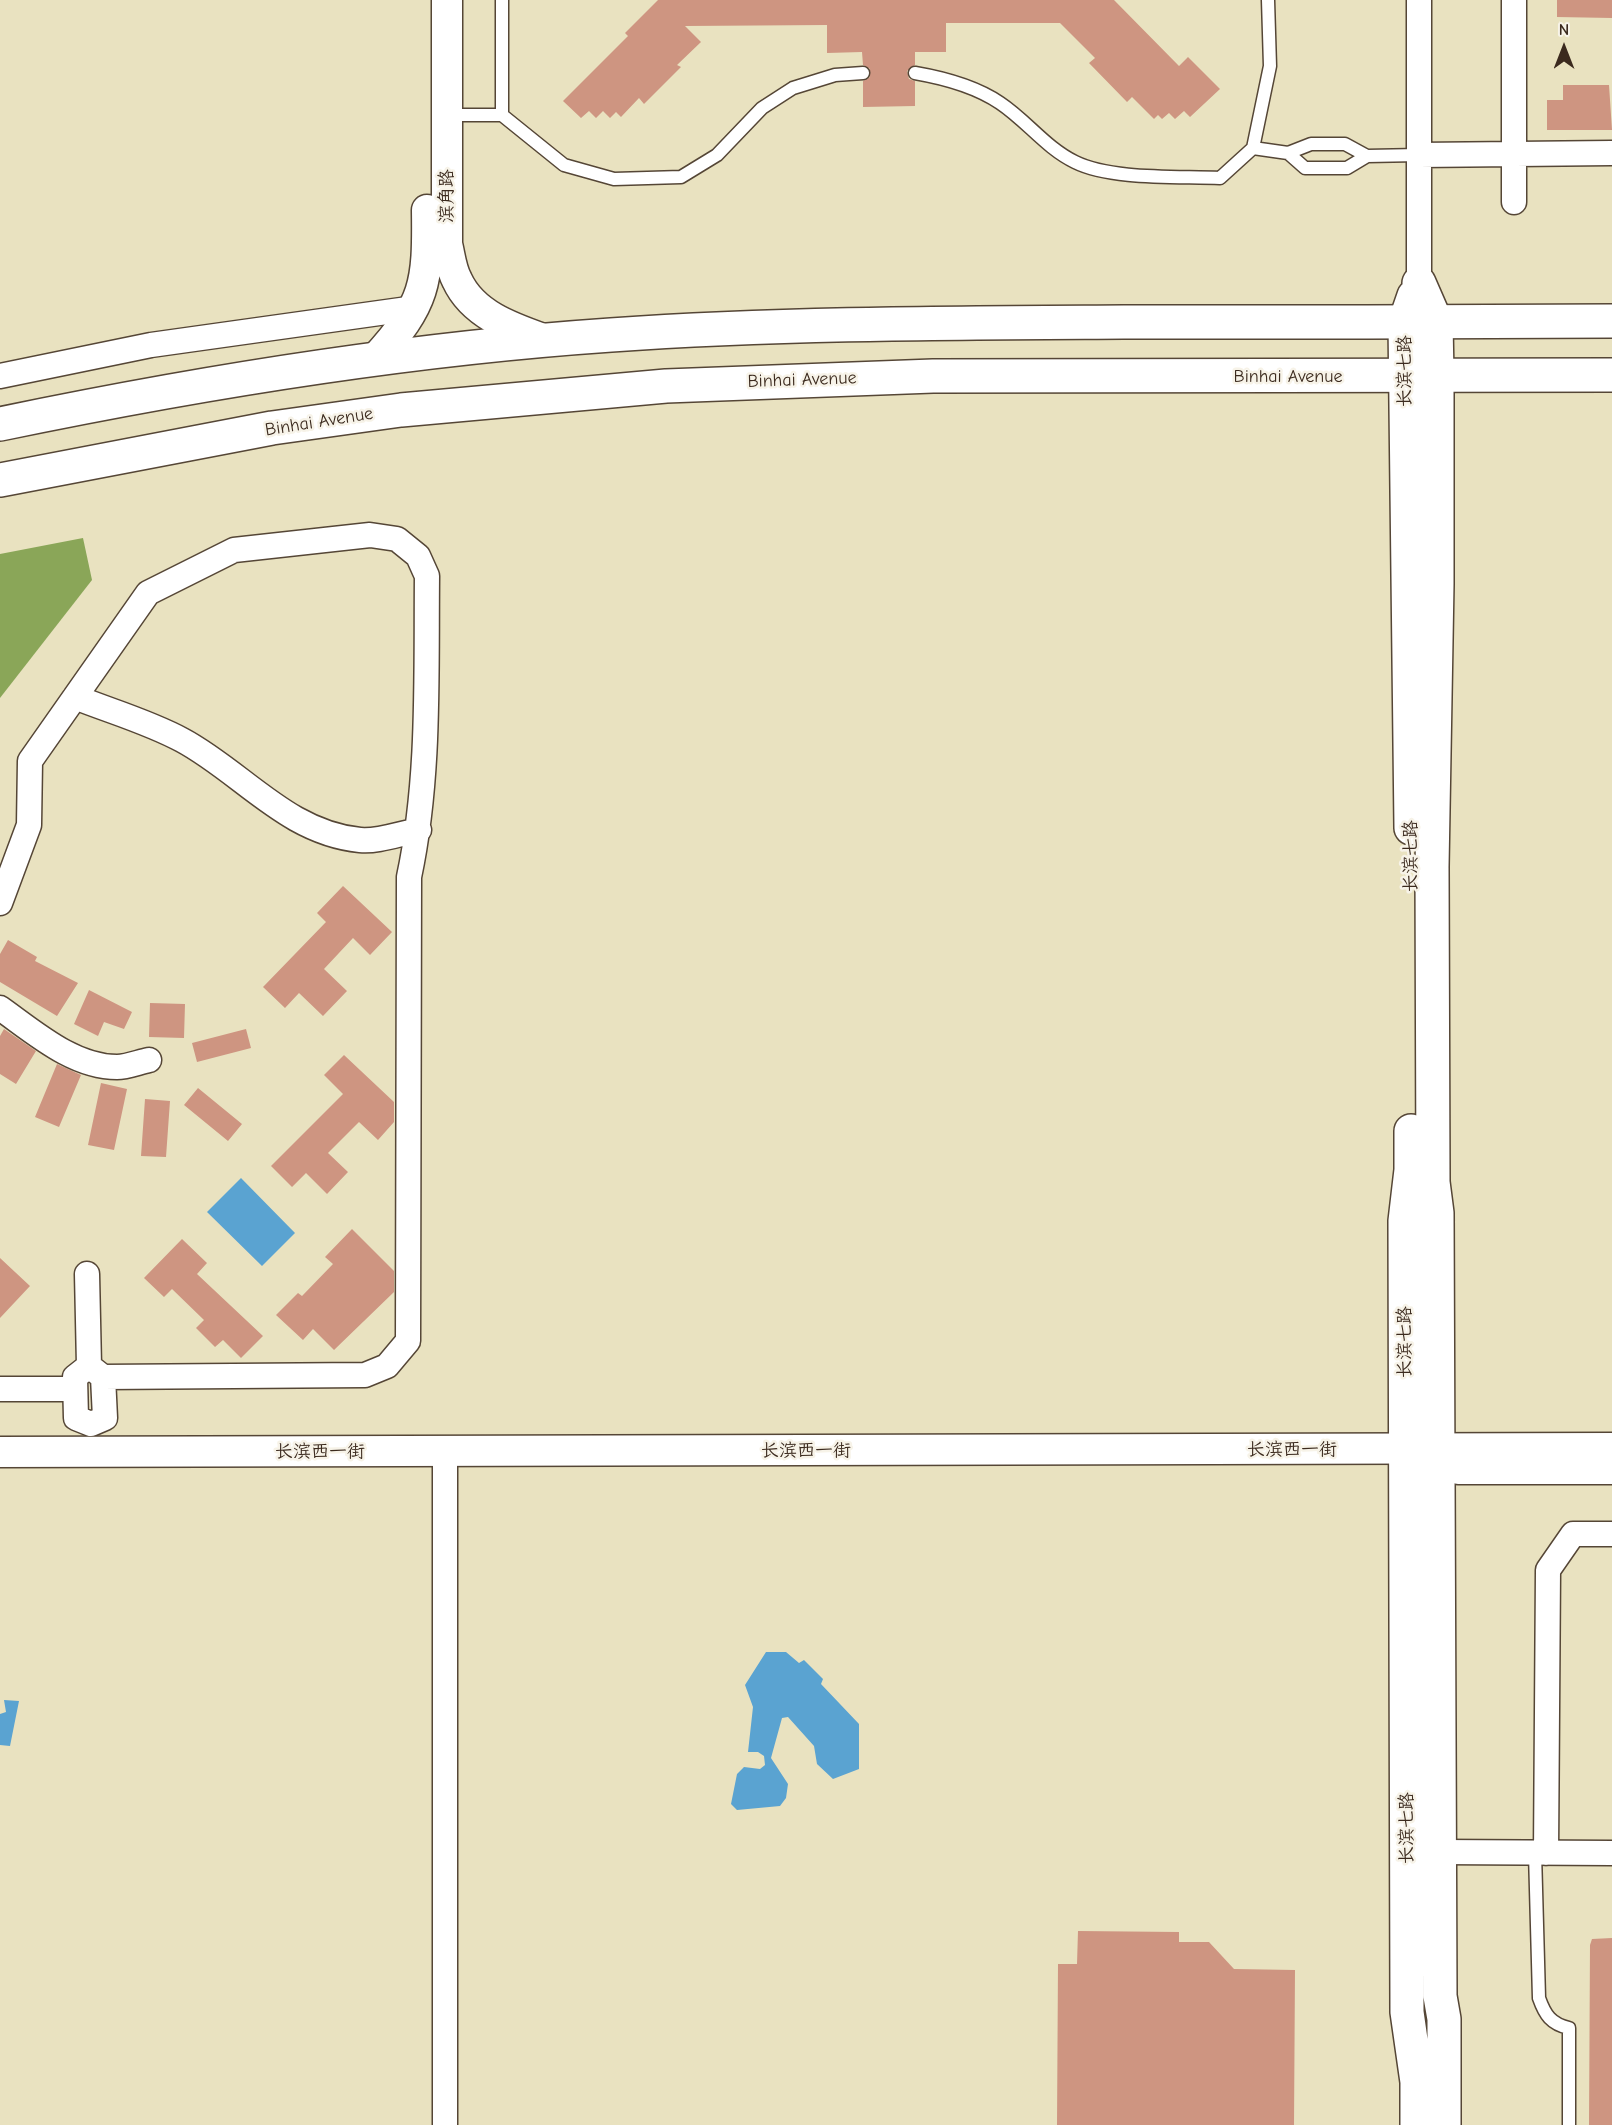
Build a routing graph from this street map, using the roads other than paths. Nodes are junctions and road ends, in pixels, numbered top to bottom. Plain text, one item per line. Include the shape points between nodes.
1 (426, 0) edge
2 (447, 0) edge
3 (502, 0) edge
4 (1268, 0) edge
5 (1419, 0) edge
6 (1514, 0) edge
7 (915, 72) dead end
8 (863, 73) dead end
9 (448, 115) junction
10 (502, 115) junction
11 (1253, 148) junction
12 (1288, 153) junction
13 (1612, 153) edge
14 (1515, 154) junction
15 (1419, 155) junction
16 (1367, 156) junction
17 (1514, 202) dead end
18 (1419, 283) joint
19 (415, 308) junction
20 (1612, 321) edge
21 (1420, 322) junction
22 (546, 340) junction
23 (375, 359) junction
24 (1612, 375) edge
25 (0, 376) edge
26 (1421, 377) junction
27 (0, 424) edge
28 (0, 480) edge
29 (75, 697) junction
30 (419, 830) junction
31 (0, 903) edge
32 (0, 1008) edge
33 (149, 1060) dead end
34 (87, 1274) dead end
35 (96, 1371) junction
36 (0, 1389) edge
37 (75, 1389) junction
38 (91, 1438) junction
39 (1612, 1448) edge
40 (0, 1452) edge
41 (1406, 1459) junction
42 (1438, 1459) junction
43 (445, 1461) junction
44 (1612, 1469) edge
45 (0, 1470) edge
46 (1612, 1534) edge
47 (1440, 1852) junction
48 (1541, 1853) junction
49 (1612, 1853) edge
50 (1407, 2012) junction
51 (445, 2125) edge
52 (1395, 2125) edge
53 (1417, 2125) edge
54 (1444, 2125) edge
55 (1569, 2125) edge

1 - 19 street, 滨角路 via 428,245 425,284
2 - 9 street, 滨角路
3 - 10 lane
4 - 11 lane via 1270,66
5 - 15 street
6 - 14 street
7 - 11 lane via 947,78 1000,103 1052,147 1102,172 1220,178
8 - 10 lane via 834,75 793,88 762,108 717,155 681,177 614,179 564,165
9 - 10 lane
9 - 22 street, 滨角路 via 447,244 456,279 469,300 509,328
11 - 12 lane
12 - 16 lane via 1311,144 1345,144
12 - 16 lane via 1305,168 1347,168
13 - 14 street
14 - 15 street
14 - 17 street
15 - 16 lane
15 - 18 street
18 - 21 main road, 长滨七路
19 - 23 street, 滨角路
19 - 25 street via 152,345
20 - 21 main road
21 - 22 main road via 840,324
21 - 26 main road, 长滨七路
22 - 23 main road
23 - 27 main road via 173,390
24 - 26 main road, Binhai Avenue
26 - 28 main road, Binhai Avenue via 933,376 666,386 400,410 272,428
26 - 41 main road, 长滨七路 via 1407,712 1411,732 1411,1170 1405,1221
26 - 42 main road, 长滨七路
29 - 30 street via 181,739 218,762 273,806 321,831 362,841
29 - 30 street via 148,593 234,550 370,535 398,539 418,556 427,576 425,760
29 - 31 street via 30,760 29,825
30 - 35 street via 409,877 408,1341 387,1366 365,1375
32 - 33 street via 42,1038 89,1064 119,1067
34 - 35 street
35 - 37 street via 75,1377
35 - 38 street via 105,1418
36 - 37 street
37 - 38 street via 76,1418
38 - 40 street, 长滨西一街
38 - 43 street, 长滨西一街
39 - 42 street, 长滨西一街
41 - 42 street, 长滨西一街
41 - 43 street, 长滨西一街
41 - 50 main road, 长滨七路
42 - 44 street, 长滨西一街
42 - 47 main road, 长滨七路
43 - 45 street, 长滨西一街
43 - 51 street
46 - 48 street via 1573,1534 1548,1570
47 - 48 street
47 - 54 main road, 长滨七路
48 - 49 street
48 - 55 lane via 1539,1998 1545,2015 1557,2026 1569,2028
50 - 52 main road via 1395,2082
50 - 53 main road, 长滨七路 via 1417,2082

